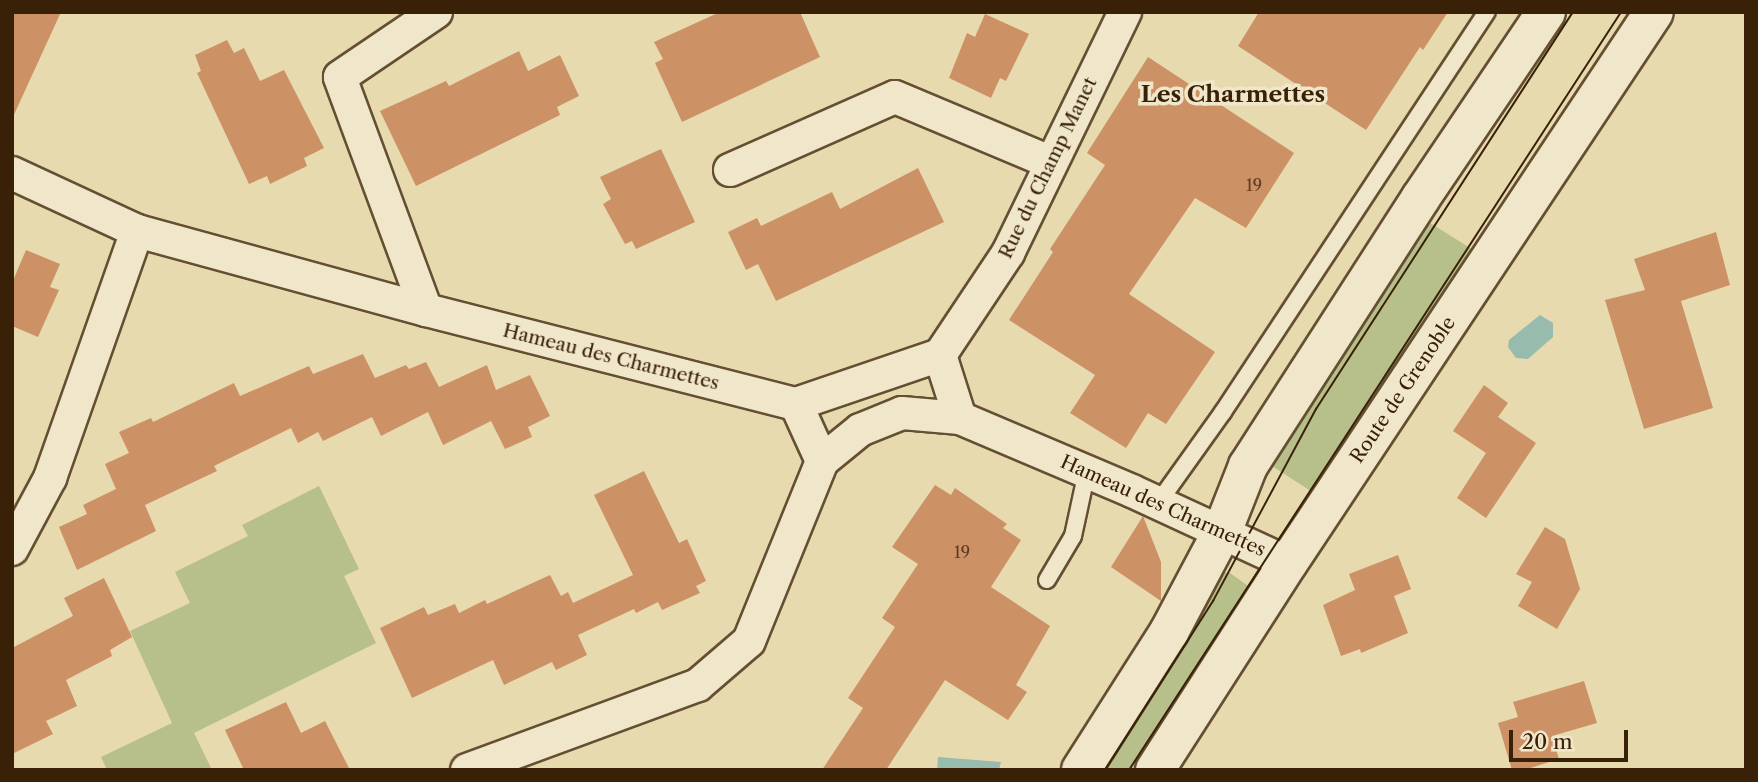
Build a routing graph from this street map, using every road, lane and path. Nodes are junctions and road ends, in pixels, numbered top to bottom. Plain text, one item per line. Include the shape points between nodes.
1 (436, 12) edge
2 (1125, 12) edge
3 (1487, 12) edge
4 (1546, 12) edge
5 (1654, 12) edge
6 (1050, 162) junction
7 (730, 170) dead end
8 (12, 173) edge
9 (137, 231) junction
10 (426, 310) junction
11 (940, 355) junction
12 (796, 404) junction
13 (960, 418) junction
14 (822, 461) junction
15 (1087, 471) junction
16 (1158, 503) junction
17 (1223, 533) junction
18 (12, 549) edge
19 (1288, 563) junction
20 (1047, 580) dead end
21 (467, 770) edge
22 (1081, 770) edge
23 (1155, 770) edge

1 - 10 street via 340,77
2 - 6 street, Rue du Champ Manet
3 - 16 lane
4 - 17 main road via 1248,466
5 - 19 main road, Route de Grenoble
6 - 7 street via 895,97
6 - 11 street, Rue du Champ Manet via 1008,253
8 - 9 street, Hameau des Charmettes
9 - 10 street, Hameau des Charmettes
9 - 18 street via 50,478
10 - 12 street, Hameau des Charmettes
11 - 12 street
11 - 13 street
12 - 14 street
13 - 14 street, Hameau des Charmettes via 902,413 860,430
13 - 15 street, Hameau des Charmettes
14 - 21 street, Hameau des Charmettes via 748,641 698,685
15 - 16 street, Hameau des Charmettes
15 - 20 lane via 1073,536
16 - 17 street, Hameau des Charmettes
17 - 19 street, Hameau des Charmettes
17 - 22 main road via 1169,632
19 - 23 main road, Route de Grenoble

